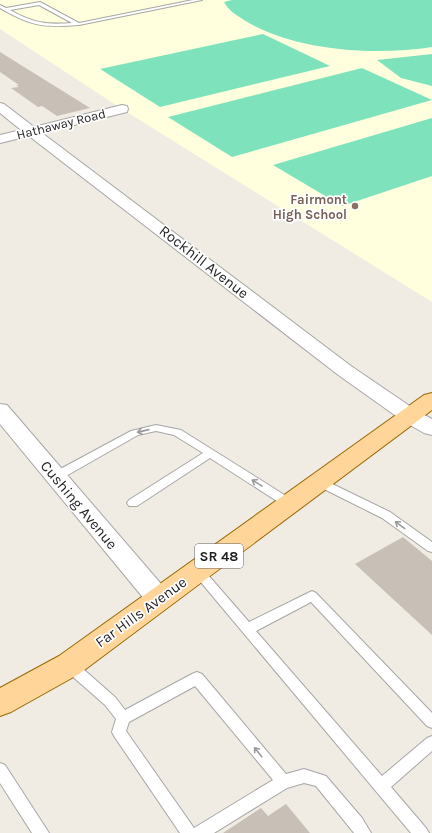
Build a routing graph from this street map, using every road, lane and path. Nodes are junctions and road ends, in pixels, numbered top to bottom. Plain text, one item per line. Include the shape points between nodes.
1 (200, 0) edge
2 (0, 6) edge
3 (6, 9) junction
4 (79, 24) junction
5 (0, 107) edge
6 (122, 109) dead end
7 (33, 132) junction
8 (0, 139) edge
9 (432, 400) edge
10 (0, 410) edge
11 (410, 416) junction
12 (432, 428) edge
13 (211, 453) junction
14 (55, 477) junction
15 (320, 482) junction
16 (133, 503) dead end
17 (290, 504) junction
18 (432, 548) edge
19 (198, 571) junction
20 (159, 599) junction
21 (248, 629) junction
22 (69, 665) junction
23 (0, 703) edge
24 (123, 718) junction
25 (432, 722) edge
26 (432, 742) edge
27 (0, 770) edge
28 (283, 782) junction
29 (381, 786) junction
30 (41, 833) edge
31 (189, 833) edge
32 (200, 833) edge
33 (363, 833) edge
34 (421, 833) edge

1 - 4 lane
2 - 3 lane
3 - 4 lane via 28,22
3 - 4 lane via 40,3
5 - 7 street, Rockhill Avenue
6 - 7 street, Hathaway Road
7 - 8 street, Hathaway Road
7 - 11 street, Rockhill Avenue via 344,370
9 - 11 main road, Far Hills Avenue / SR 48
10 - 14 street, Cushing Avenue
11 - 12 street, Rockhill Avenue
11 - 15 main road, Far Hills Avenue / SR 48
13 -> 14 lane via 177,432 156,428 135,433
13 - 16 lane
17 -> 13 lane
14 - 20 street, Cushing Avenue
15 - 17 main road, Far Hills Avenue / SR 48
18 -> 15 lane via 386,515
17 - 19 main road, Far Hills Avenue / SR 48
19 - 20 main road, Far Hills Avenue / SR 48
19 - 21 lane
20 - 22 main road, Far Hills Avenue / SR 48
21 - 25 lane via 312,596
21 - 29 lane
22 - 23 main road, Far Hills Avenue / SR 48
22 - 24 lane via 110,701
28 -> 24 lane via 197,678
24 - 31 lane via 119,732
26 - 29 lane
27 - 30 lane
28 - 32 lane
28 - 33 lane via 304,776 321,781
29 - 34 lane

